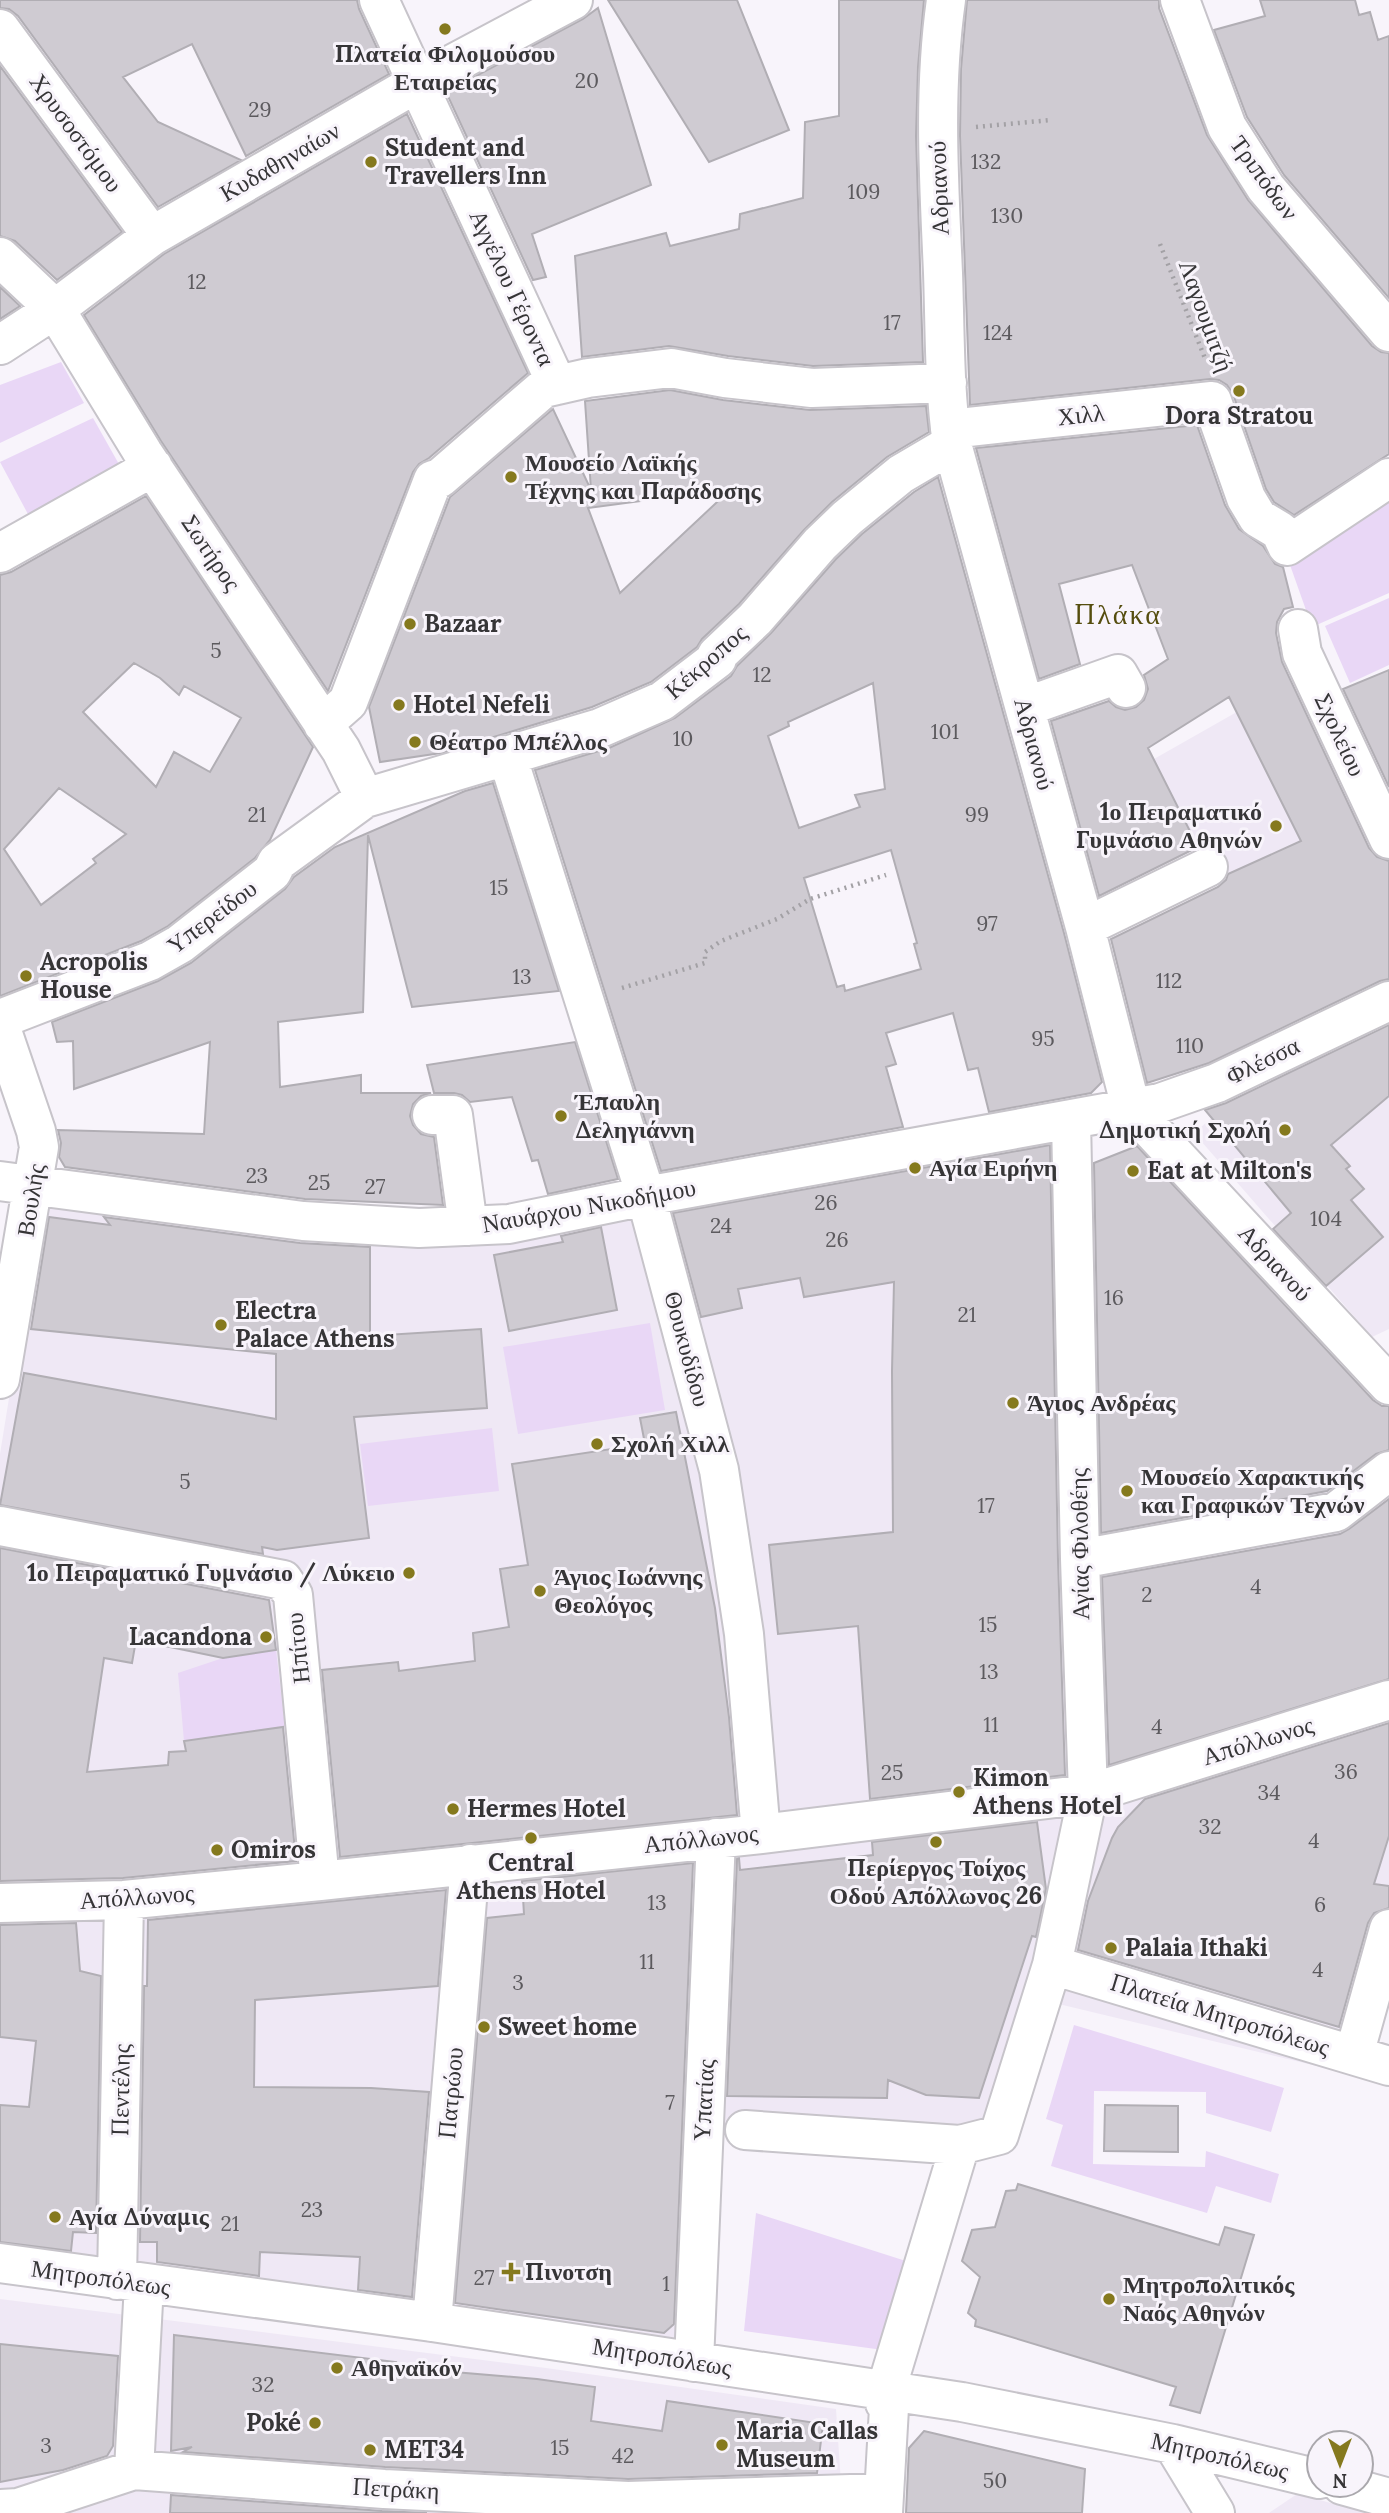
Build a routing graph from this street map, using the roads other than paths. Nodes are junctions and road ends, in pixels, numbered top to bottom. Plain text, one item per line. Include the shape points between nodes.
1 (379, 0) edge
2 (573, 0) edge
3 (946, 0) edge
4 (1180, 0) edge
5 (0, 29) edge
6 (417, 83) junction
7 (152, 236) junction
8 (0, 257) edge
9 (55, 309) junction
10 (1389, 332) edge
11 (0, 345) edge
12 (947, 383) junction
13 (557, 385) junction
14 (951, 437) junction
15 (153, 467) junction
16 (1389, 478) edge
17 (0, 553) edge
18 (1298, 629) dead end
19 (1126, 688) dead end
20 (1024, 707) junction
21 (323, 724) junction
22 (507, 755) junction
23 (365, 798) junction
24 (1389, 839) edge
25 (1208, 867) dead end
26 (1085, 927) junction
27 (1389, 1000) edge
28 (0, 1019) edge
29 (0, 1025) edge
30 (1131, 1108) junction
31 (432, 1115) dead end
32 (1071, 1119) junction
33 (17, 1183) edge
34 (646, 1196) junction
35 (468, 1226) junction
36 (1382, 1363) edge
37 (0, 1380) edge
38 (1389, 1471) edge
39 (0, 1526) edge
40 (1080, 1559) junction
41 (1389, 1700) edge
42 (1088, 1794) junction
43 (761, 1833) junction
44 (716, 1838) junction
45 (470, 1864) junction
46 (320, 1881) junction
47 (124, 1900) junction
48 (0, 1903) edge
49 (1389, 1929) edge
50 (1052, 1965) junction
51 (1371, 2061) edge
52 (745, 2130) dead end
53 (960, 2145) junction
54 (0, 2263) edge
55 (131, 2282) junction
56 (432, 2322) junction
57 (694, 2362) junction
58 (886, 2390) junction
59 (1173, 2444) junction
60 (134, 2470) junction
61 (1305, 2476) edge
62 (883, 2503) edge
63 (12, 2510) edge
64 (1215, 2513) edge

1 - 6 street, Αγγέλου Γέροντα
2 - 6 street, Κυδαθηναίων
3 - 12 street, Αδριανού via 937,131
4 - 10 street, Τριπόδων via 1227,127 1266,188
5 - 7 street, Χρυσοστόμου
6 - 7 street, Κυδαθηναίων
6 - 13 street, Αγγέλου Γέροντα
7 - 9 street, Κυδαθηναίων
8 - 9 street, Σωτήρος
9 - 11 street, Κυδαθηναίων
9 - 15 street, Σωτήρος
12 - 13 street via 812,388 671,368
12 - 14 street, Αδριανού
13 - 21 street via 544,388 433,480 348,702
14 - 16 street, Χιλλ via 1212,401 1246,498 1258,518 1280,531 1287,546
14 - 20 street, Αδριανού
14 - 22 street, Κέκροπος via 937,455 901,474 847,518 717,659 600,729
15 - 17 street
15 - 21 street, Σωτήρος
18 - 24 street, Σχολείου via 1302,653
19 - 20 street via 1118,674
20 - 26 street, Αδριανού
21 - 23 street, Σωτήρος
22 - 23 street, Κέκροπος
22 - 34 street, Θουκυδίδου
23 - 28 street, Υπερείδου via 277,862 272,872 180,944 150,961
25 - 26 street
26 - 30 street, Αδριανού
27 - 30 street, Φλέσσα via 1217,1083
29 - 33 street, Βουλής via 39,1147
30 - 32 street, Ναυάρχου Νικοδήμου
30 - 36 street, Αδριανού
31 - 35 street via 453,1115
32 - 34 street, Ναυάρχου Νικοδήμου
32 - 40 street, Αγίας Φιλοθέης
33 - 35 street, Ναυάρχου Νικοδήμου via 303,1221
33 - 37 street, Βουλής
34 - 35 street, Ναυάρχου Νικοδήμου via 509,1224
34 - 43 street, Θουκυδίδου via 727,1512 749,1679
38 - 40 street via 1336,1512
39 - 46 street, Ηπίτου via 283,1580 293,1595
40 - 42 street, Αγίας Φιλοθέης
41 - 42 street, Απόλλωνος
42 - 43 street, Απόλλωνος
42 - 50 street, Αγίας Φιλοθέης
43 - 44 street, Απόλλωνος
44 - 45 street, Απόλλωνος
44 - 57 street, Υπατίας
45 - 46 street, Απόλλωνος
45 - 56 street, Πατρώου
46 - 47 street, Απόλλωνος
47 - 48 street, Απόλλωνος
47 - 55 street, Πεντέλης
49 - 51 street
50 - 51 street, Πλατεία Μητροπόλεως
50 - 53 street, Αγίας Φιλοθέης via 999,2135
52 - 53 street
53 - 58 street
54 - 55 street, Μητροπόλεως
55 - 56 street, Μητροπόλεως
55 - 60 street, Πεντέλης
56 - 57 street, Μητροπόλεως
57 - 58 street, Μητροπόλεως
58 - 59 street, Μητροπόλεως
58 - 62 street
59 - 61 street, Μητροπόλεως
59 - 64 street
60 - 62 street, Πετράκη via 628,2501
60 - 63 street, Πετράκη

